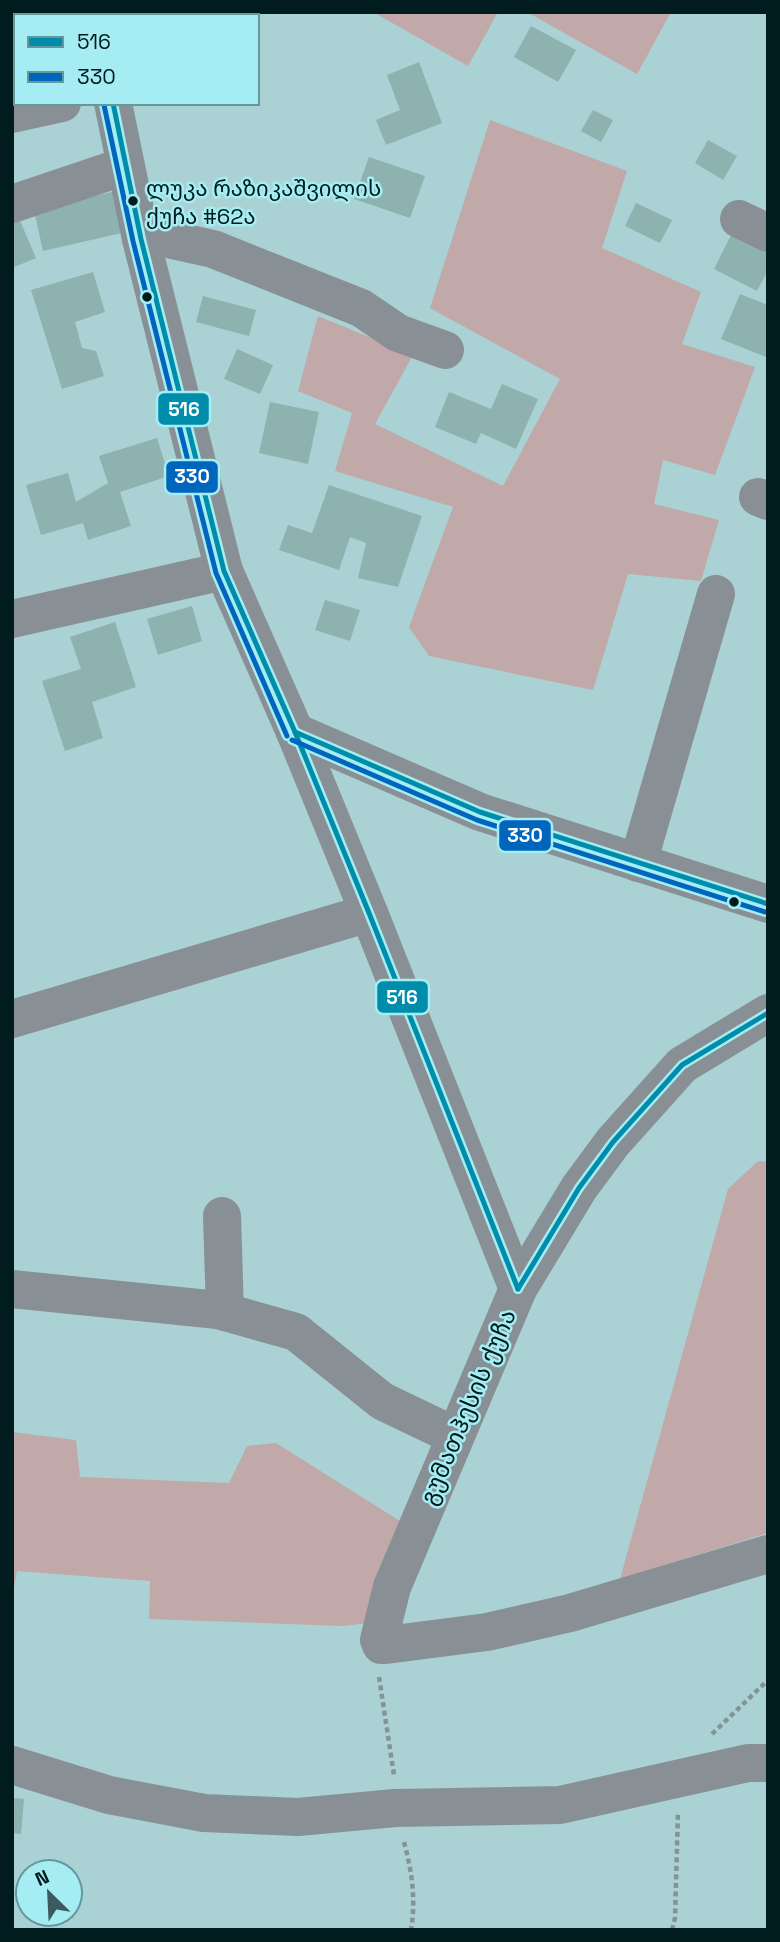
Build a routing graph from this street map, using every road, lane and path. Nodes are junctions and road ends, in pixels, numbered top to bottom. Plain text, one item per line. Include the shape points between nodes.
1 (53, 105) edge
2 (113, 105) edge
3 (12, 114) edge
4 (125, 166) junction
5 (12, 204) edge
6 (141, 239) junction
7 (444, 350) dead end
8 (224, 571) junction
9 (716, 594) dead end
10 (12, 619) edge
11 (295, 732) junction
12 (638, 863) junction
13 (768, 904) edge
14 (369, 913) junction
15 (768, 1013) edge
16 (12, 1019) edge
17 (222, 1216) dead end
18 (12, 1289) edge
19 (518, 1289) junction
20 (225, 1312) junction
21 (455, 1436) junction
22 (768, 1554) edge
23 (768, 1763) edge
24 (12, 1765) edge

1 - 3 street
2 - 4 street
4 - 5 street
4 - 6 street
6 - 7 street via 163,238 213,249 361,308 398,333
6 - 8 street
8 - 10 street
8 - 11 street
9 - 12 street
11 - 12 street via 480,812
11 - 14 street
12 - 13 street
14 - 16 street
14 - 19 street
15 - 19 street, გუმათჰესის ქუჩა via 682,1065 579,1188
17 - 20 street
18 - 20 street
19 - 21 street, გუმათჰესის ქუჩა
20 - 21 street via 296,1332 382,1401
21 - 22 street, გუმათჰესის ქუჩა via 392,1587 381,1645 487,1632 570,1613
23 - 24 street via 748,1763 560,1805 395,1808 298,1817 190,1811 109,1795

